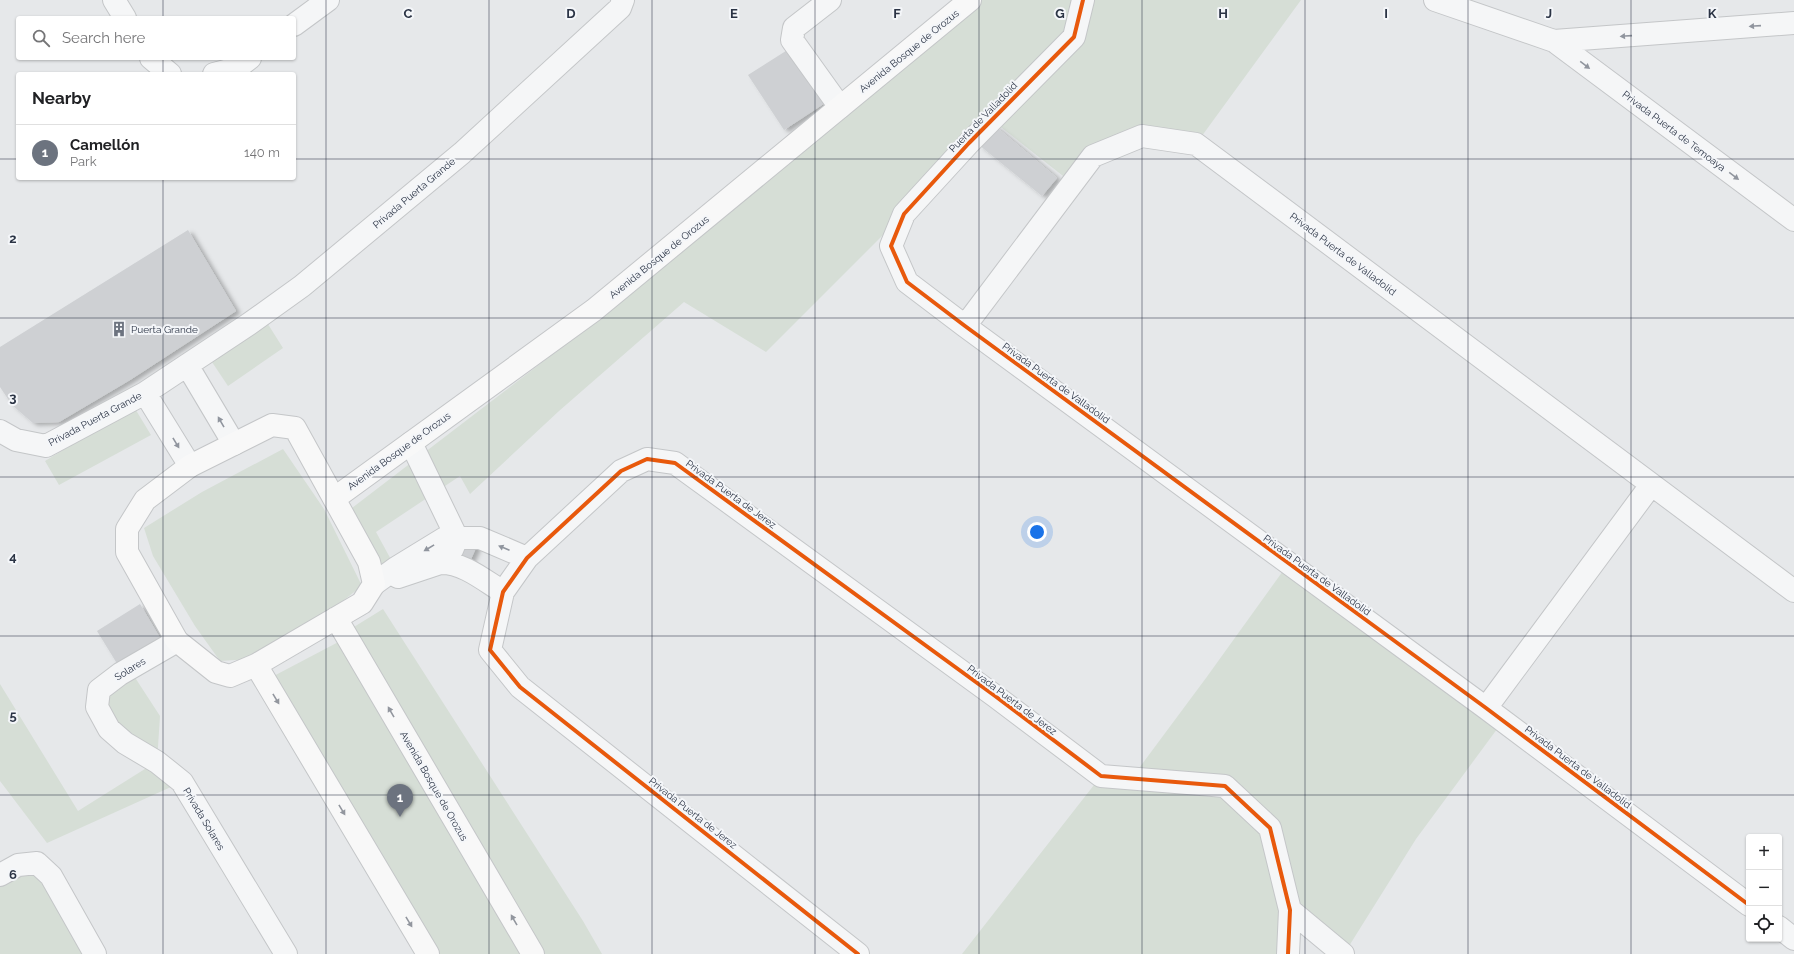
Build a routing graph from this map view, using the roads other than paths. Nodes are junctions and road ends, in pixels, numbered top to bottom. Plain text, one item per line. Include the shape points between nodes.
1 (114, 0) edge
2 (328, 0) edge
3 (623, 0) edge
4 (830, 0) edge
5 (970, 0) edge
6 (1083, 0) edge
7 (1435, 0) edge
8 (124, 16) edge
9 (1794, 22) edge
10 (296, 24) edge
11 (1554, 41) junction
12 (153, 60) edge
13 (247, 60) edge
14 (168, 72) edge
15 (221, 72) edge
16 (840, 107) junction
17 (1794, 220) edge
18 (891, 246) joint
19 (965, 326) junction
20 (187, 365) junction
21 (145, 392) junction
22 (0, 431) edge
23 (411, 443) junction
24 (234, 444) junction
25 (190, 466) junction
26 (1651, 485) junction
27 (335, 498) junction
28 (457, 538) junction
29 (527, 558) junction
30 (447, 562) junction
31 (374, 584) junction
32 (1794, 591) edge
33 (503, 592) junction
34 (336, 618) junction
35 (177, 641) junction
36 (256, 665) junction
37 (97, 707) joint
38 (1486, 708) junction
39 (0, 875) edge
40 (1746, 903) edge
41 (1290, 910) junction
42 (1782, 930) edge
43 (1794, 939) edge
44 (95, 954) edge
45 (286, 954) edge
46 (428, 954) edge
47 (533, 954) edge
48 (858, 954) edge
49 (1288, 954) edge
50 (1343, 954) edge

1 - 8 street
2 - 10 street
3 - 20 street, Privada Puerta Grande via 620,8 462,153 302,286
4 - 16 street via 794,28 792,40
5 - 16 street, Avenida Bosque de Orozus
6 - 18 street, Puerta de Valladolid via 1074,37 969,143 904,214
7 - 11 street, Privada Puerta de Temoaya
9 -> 11 street, Privada Puerta de Temoaya
11 -> 17 street, Privada Puerta de Temoaya
12 - 14 street
13 - 15 street via 236,68
16 - 23 street, Avenida Bosque de Orozus via 594,310
18 - 19 street, Privada Puerta de Valladolid via 908,282
19 - 26 street, Privada Puerta de Valladolid via 1093,156 1142,136 1196,144
19 - 38 street, Privada Puerta de Valladolid
20 - 21 street, Privada Puerta Grande
24 -> 20 street
21 - 22 street, Privada Puerta Grande via 46,446 16,440
21 -> 25 street, Privada Puerta Grande
23 - 27 street, Avenida Bosque de Orozus
23 - 28 street
24 - 25 street
24 - 27 street via 272,425 295,428
25 - 35 street via 145,500 127,529 127,552
26 - 32 street, Privada Puerta de Valladolid
26 - 38 street
27 - 31 street via 369,562
29 -> 28 street via 480,538
28 - 30 street
28 -> 31 street via 446,538
29 - 33 street, Privada Puerta de Jerez
29 - 41 street, Privada Puerta de Jerez via 621,470 647,459 675,462 1101,776 1225,786 1270,828
30 - 31 street
30 - 33 street via 467,570
31 - 34 street via 362,603
33 - 48 street, Privada Puerta de Jerez via 490,650 520,686
34 - 36 street
47 -> 34 street, Avenida Bosque de Orozus
35 - 36 street via 216,672 230,676
35 - 37 street, Solares via 120,674 100,690
36 -> 46 street
37 - 45 street, Privada Solares via 109,729 182,782
38 - 40 street, Privada Puerta de Valladolid
39 - 44 street via 18,865 37,863 51,876
41 - 49 street, Privada Puerta de Jerez
41 - 50 street
42 - 43 street

